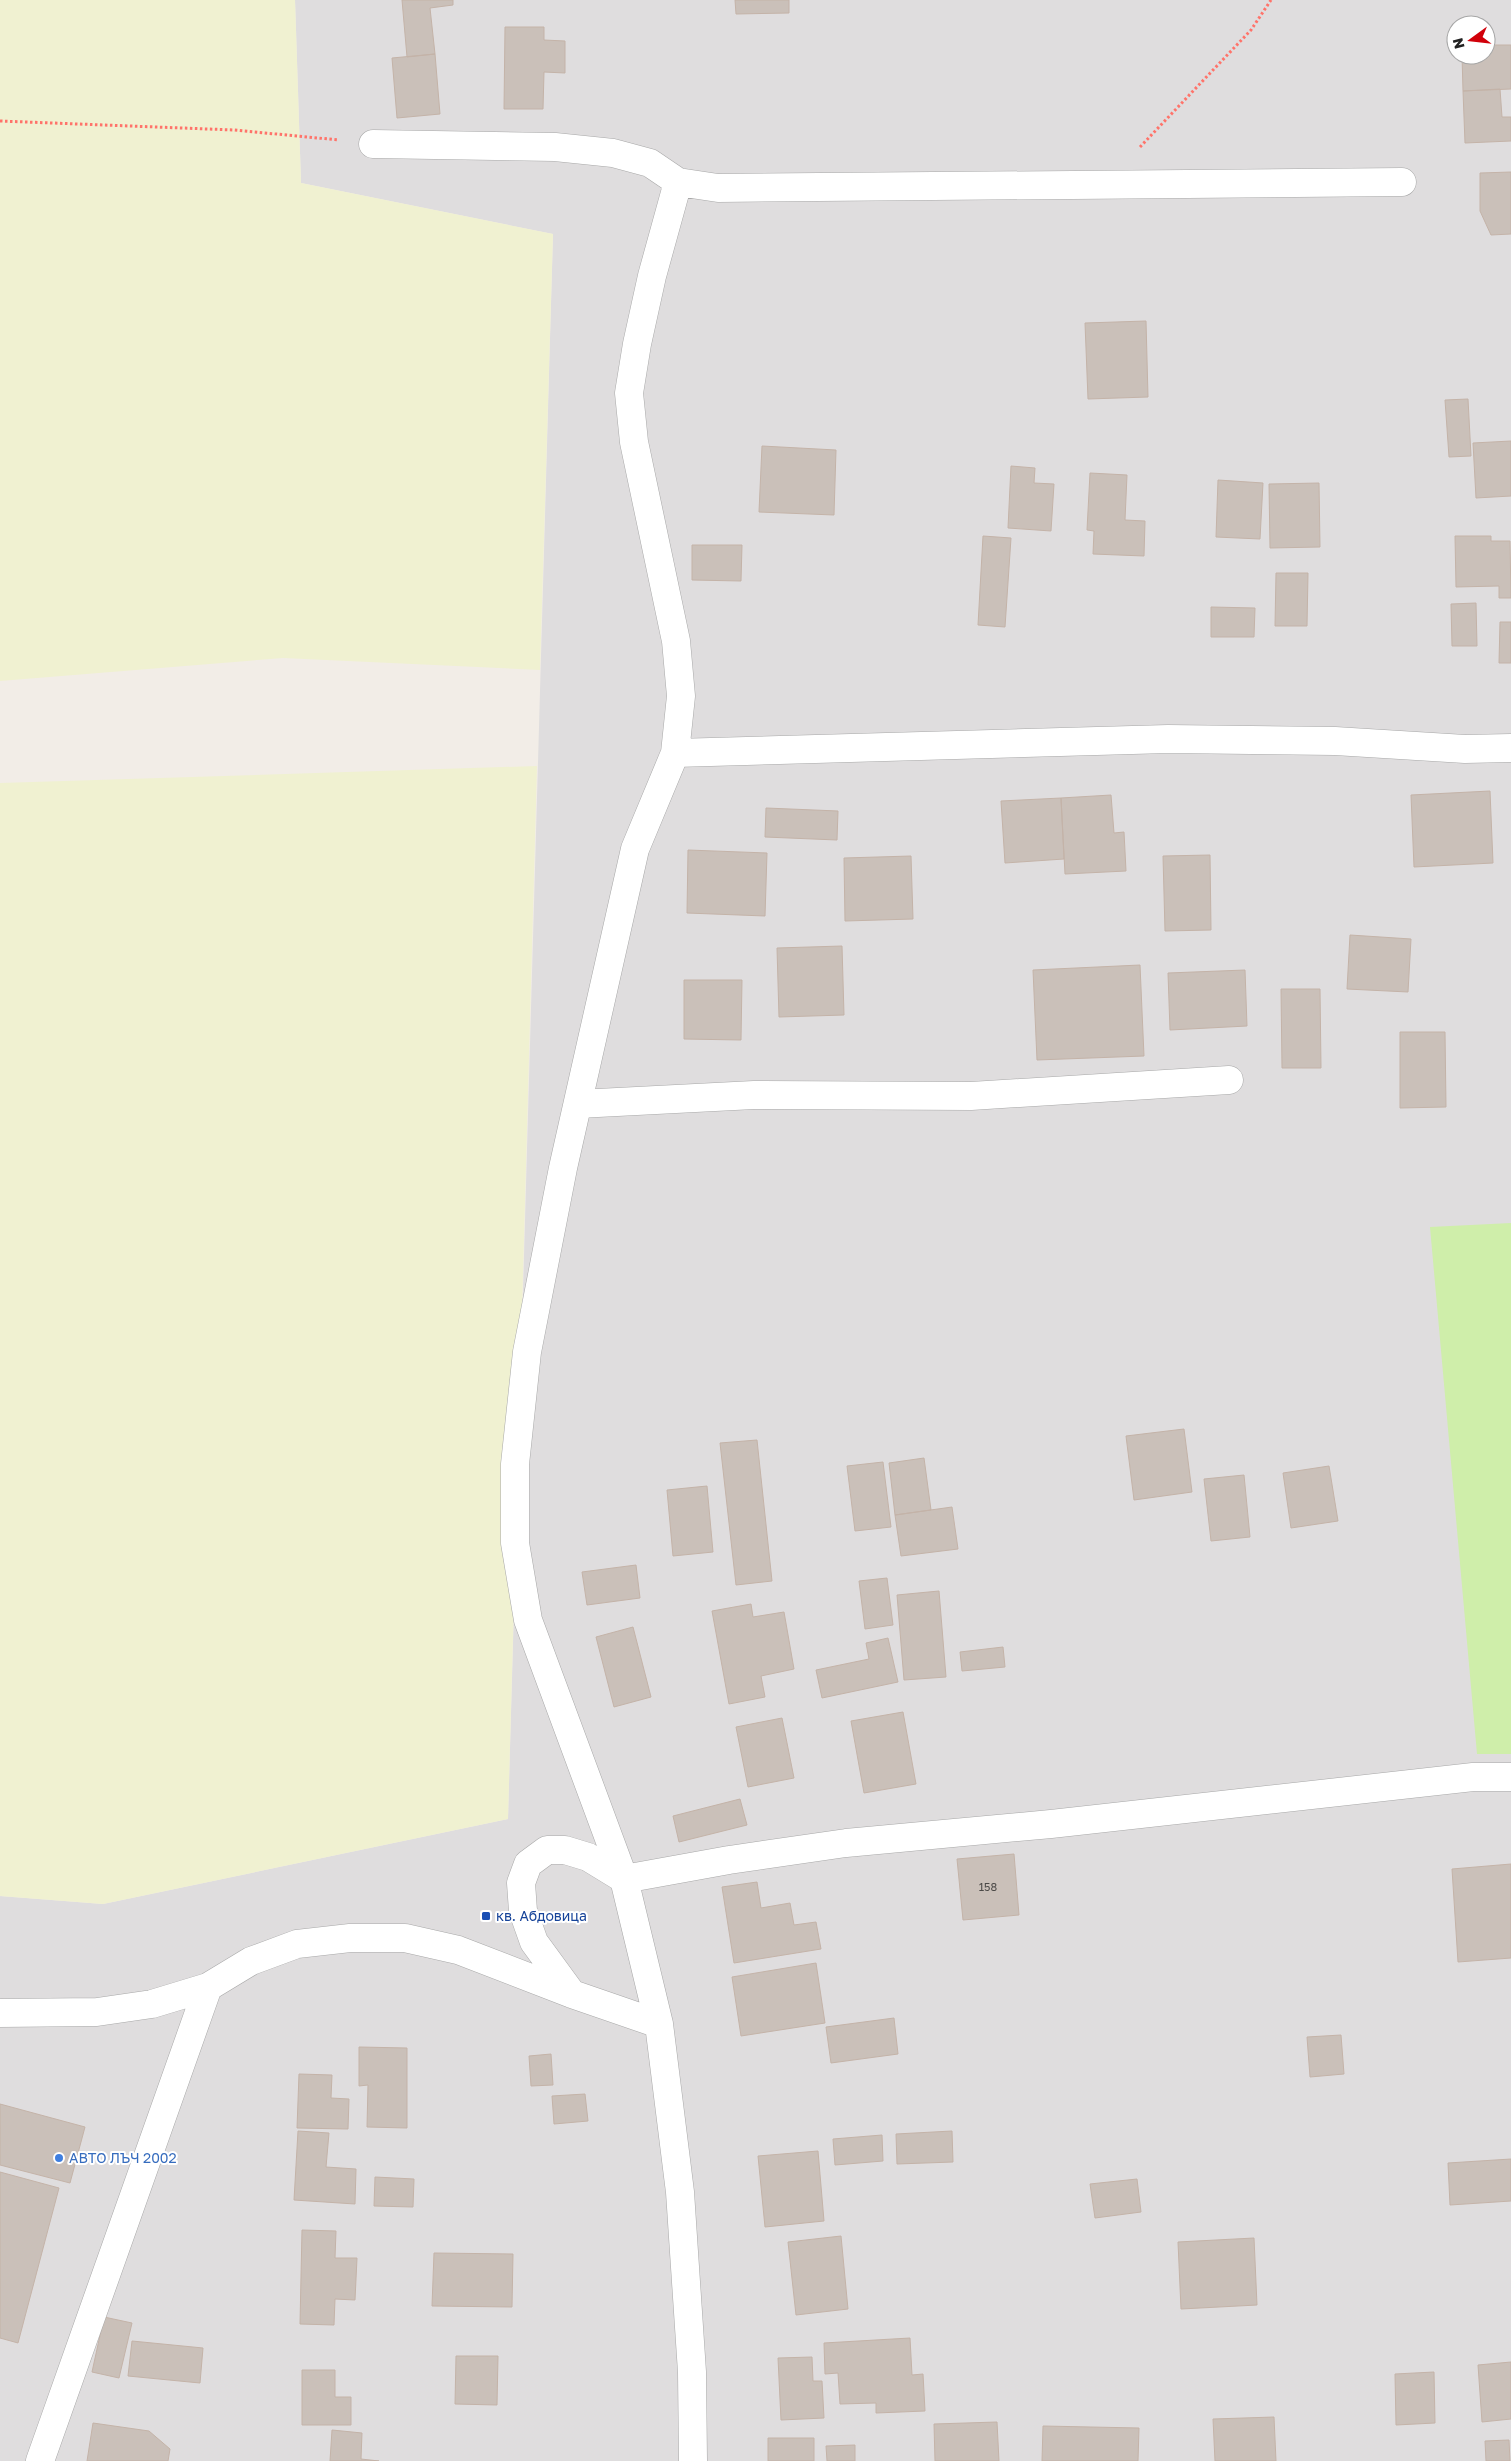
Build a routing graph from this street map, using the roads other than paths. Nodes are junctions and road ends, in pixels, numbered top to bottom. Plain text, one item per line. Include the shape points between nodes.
1 (373, 144) road end
2 (678, 182) junction
3 (1402, 182) dead end
4 (1511, 748) edge
5 (676, 753) junction
6 (1229, 1080) dead end
7 (578, 1104) junction
8 (1511, 1777) edge
9 (624, 1879) junction
10 (208, 1987) junction
11 (572, 1994) junction
12 (0, 2013) edge
13 (659, 2024) junction
14 (40, 2461) edge
15 (693, 2461) edge

1 - 2 street via 555,147 613,153 650,163
2 - 3 street via 718,188
2 - 5 street via 652,276 630,392 634,442 676,641 681,696
4 - 5 street via 1168,739
5 - 7 street via 635,849
6 - 7 street via 971,1096 754,1095
7 - 9 street via 527,1352 516,1464 516,1543 528,1620
8 - 9 street via 1473,1777 1051,1824 846,1843
9 - 11 street via 588,1857 566,1850 547,1850 528,1864 521,1883 522,1911 534,1942
9 - 13 street
10 - 11 street via 251,1961 297,1944 350,1938 405,1938 458,1950
10 - 12 street via 152,2004 97,2012
10 - 14 street
11 - 13 street
13 - 15 street via 680,2192 692,2372

